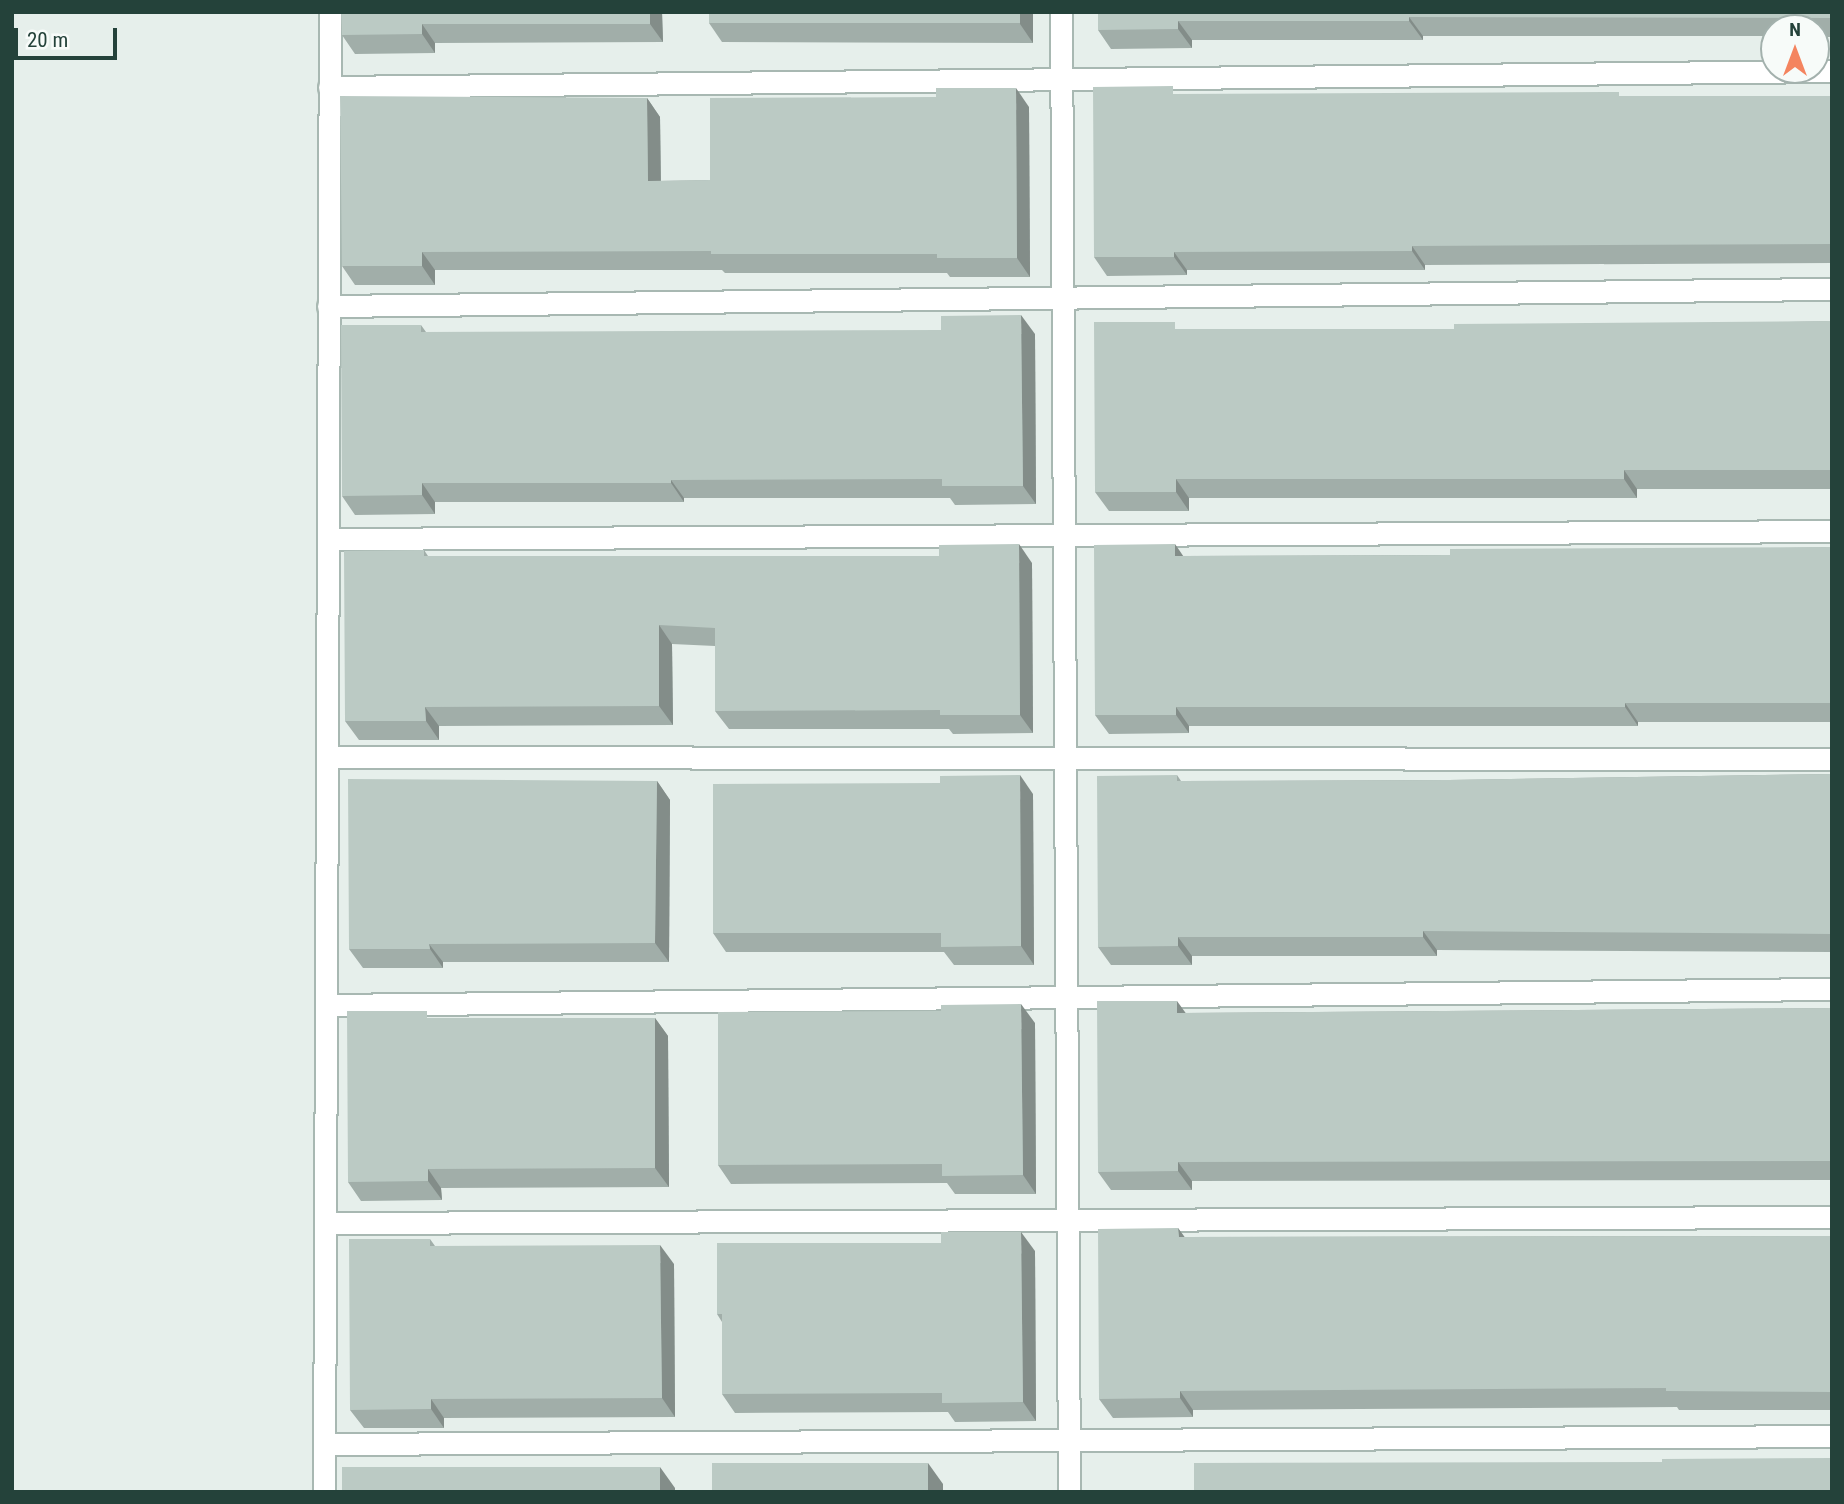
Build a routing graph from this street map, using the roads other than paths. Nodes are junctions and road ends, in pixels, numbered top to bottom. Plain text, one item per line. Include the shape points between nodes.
1 (330, 12) edge
2 (1061, 12) edge
3 (1832, 71) edge
4 (1061, 80) junction
5 (330, 87) junction
6 (1832, 289) edge
7 (1063, 298) junction
8 (328, 306) junction
9 (1832, 530) edge
10 (1064, 535) junction
11 (328, 538) junction
12 (327, 757) junction
13 (1065, 758) junction
14 (1832, 759) edge
15 (1832, 989) edge
16 (1066, 997) junction
17 (326, 1004) junction
18 (1832, 1217) edge
19 (1068, 1220) junction
20 (326, 1223) junction
21 (1832, 1436) edge
22 (1069, 1440) junction
23 (324, 1444) junction
24 (324, 1492) edge
25 (1069, 1492) edge

1 - 5 street
2 - 4 street
3 - 4 street
4 - 5 street
4 - 7 street
5 - 8 street
6 - 7 street
7 - 8 street
7 - 10 street
8 - 11 street
9 - 10 street
10 - 11 street
10 - 13 street
11 - 12 street
12 - 13 street
12 - 17 street
13 - 14 street
13 - 16 street
15 - 16 street
16 - 17 street
16 - 19 street
17 - 20 street
18 - 19 street
19 - 20 street
19 - 22 street
20 - 23 street
21 - 22 street
22 - 23 street
22 - 25 street
23 - 24 street

